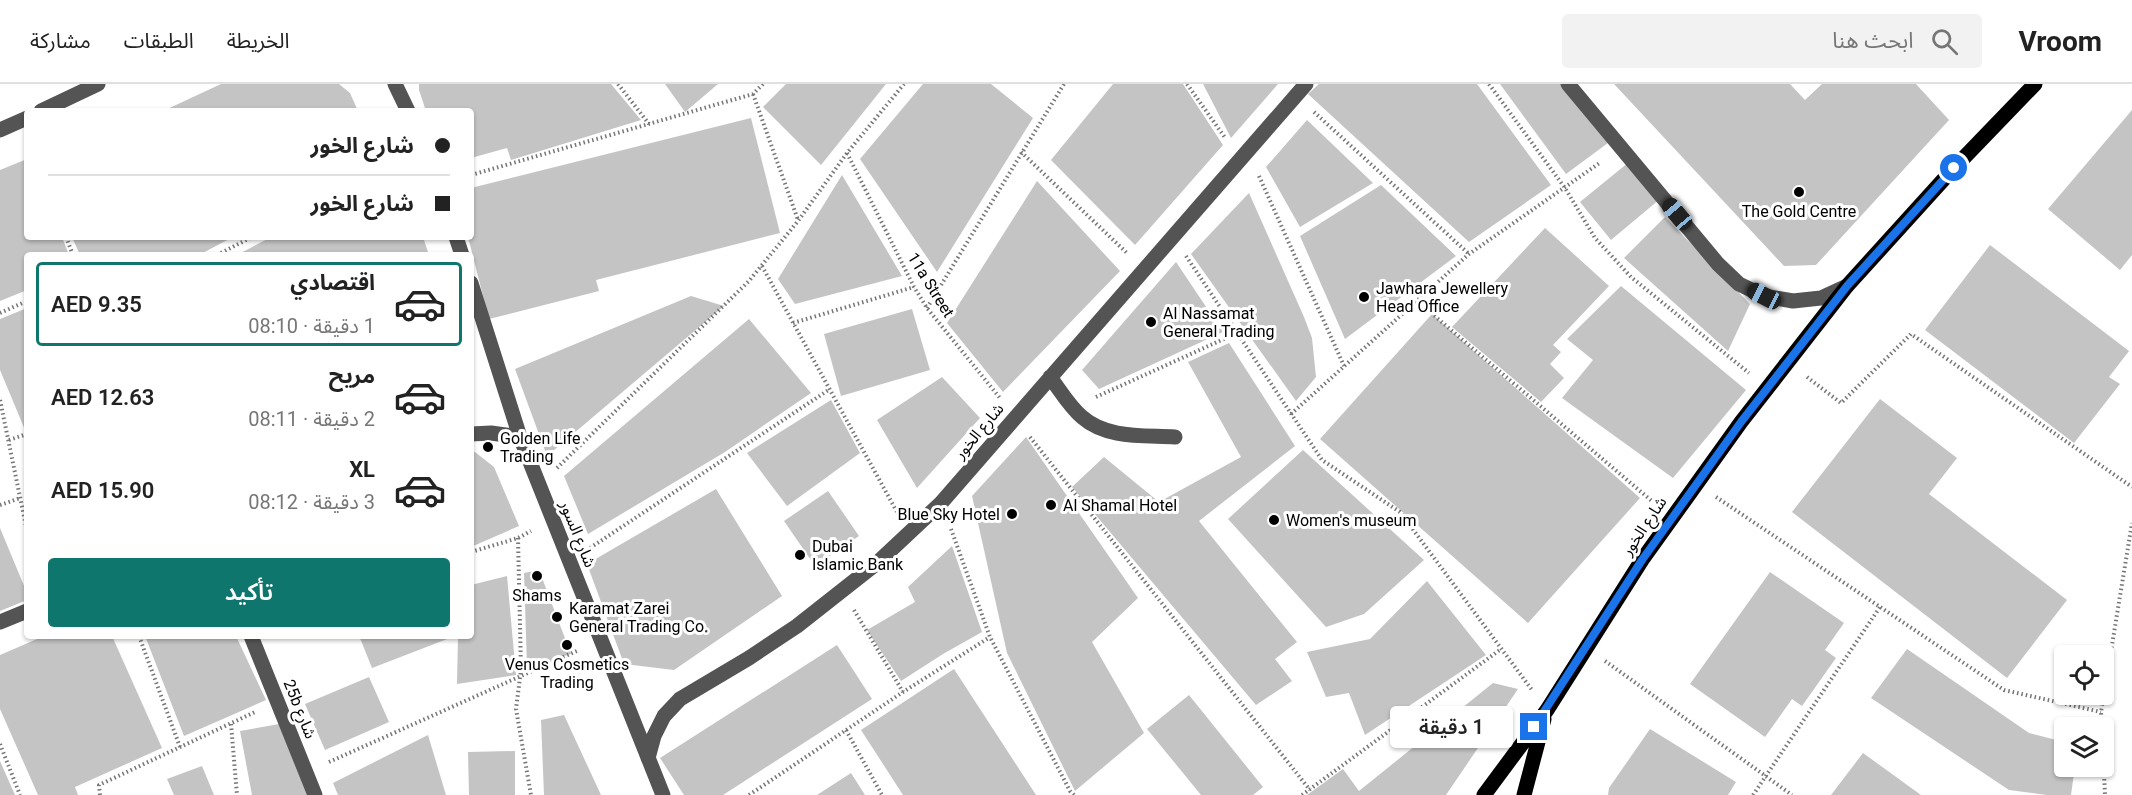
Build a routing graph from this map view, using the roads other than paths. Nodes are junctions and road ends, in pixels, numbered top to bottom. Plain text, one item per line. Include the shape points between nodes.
1 (98, 84) edge
2 (395, 84) edge
3 (1568, 84) edge
4 (2035, 84) edge
5 (1301, 90) edge
6 (47, 108) edge
7 (407, 108) edge
8 (24, 119) edge
9 (0, 130) edge
10 (1847, 286) junction
11 (474, 292) edge
12 (1050, 377) junction
13 (474, 434) edge
14 (1175, 436) dead end
15 (520, 437) junction
16 (24, 612) edge
17 (0, 622) edge
18 (252, 639) edge
19 (1546, 710) junction
20 (648, 758) junction
21 (315, 795) edge
22 (663, 795) edge
23 (1484, 795) edge
24 (1524, 795) edge

1 - 6 street
2 - 7 street
3 - 10 street, شارع الخور via 1739,284 1764,296 1792,302 1821,298
4 - 10 main road, شارع الخور
5 - 12 street, شارع الخور
8 - 9 street
10 - 19 main road, شارع الخور via 1696,484
11 - 15 street, شارع السور
12 - 14 street via 1081,417 1095,427 1111,433
12 - 20 street, شارع الخور via 941,503 909,534 797,626 680,699 664,716
13 - 15 street
15 - 20 street, شارع السور
16 - 17 street
18 - 21 street, 25b شارع
19 - 23 main road, شارع الخور
19 - 24 main road
20 - 22 street, شارع السور

